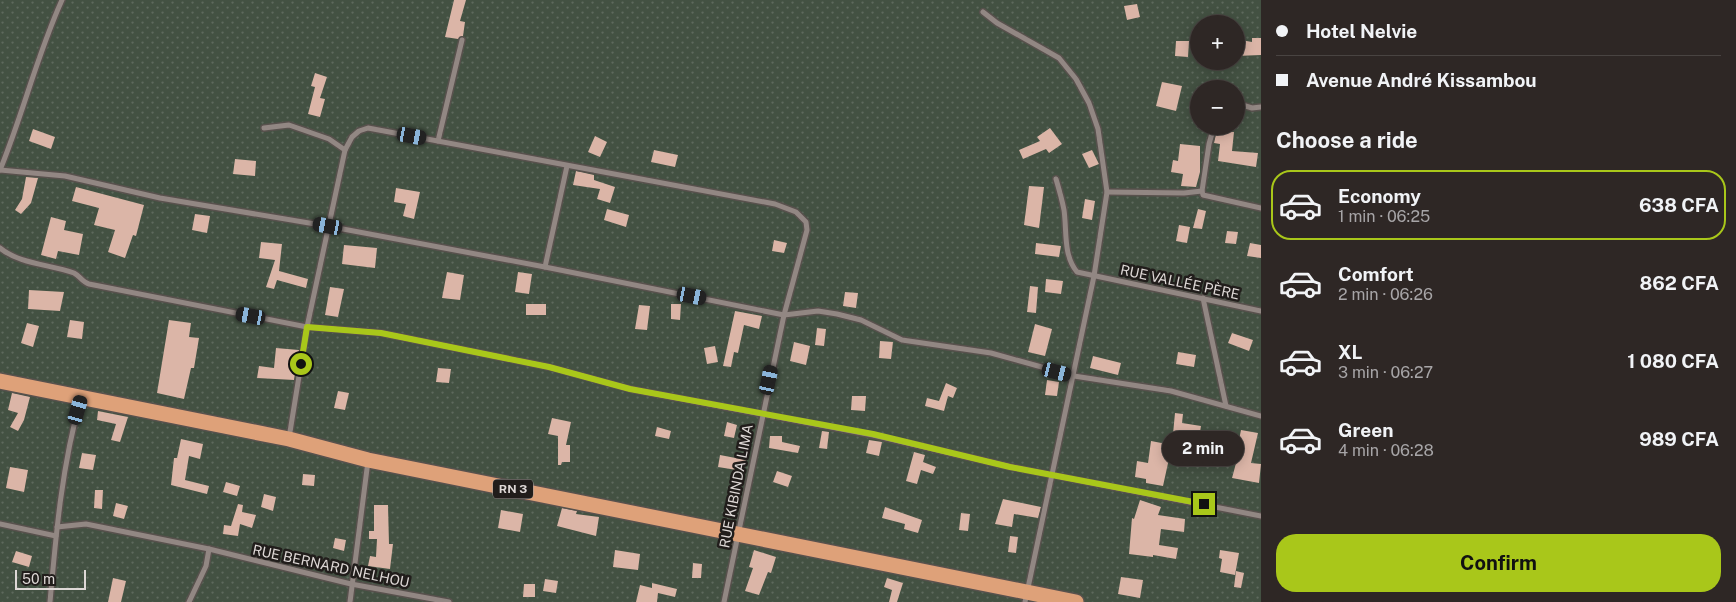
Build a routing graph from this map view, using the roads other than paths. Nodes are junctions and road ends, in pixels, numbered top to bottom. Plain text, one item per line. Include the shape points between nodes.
1 (62, 0) edge
2 (983, 12) dead end
3 (462, 40) dead end
4 (1245, 106) edge
5 (1261, 107) edge
6 (264, 128) dead end
7 (1212, 135) edge
8 (438, 141) junction
9 (345, 150) junction
10 (567, 166) junction
11 (0, 170) edge
12 (1056, 179) dead end
13 (1202, 191) junction
14 (1107, 192) junction
15 (1261, 208) edge
16 (328, 226) junction
17 (0, 248) edge
18 (545, 267) junction
19 (1094, 276) junction
20 (1204, 298) junction
21 (1261, 310) edge
22 (784, 315) junction
23 (307, 327) junction
24 (1074, 376) junction
25 (1, 384) edge
26 (82, 396) junction
27 (1226, 406) junction
28 (762, 413) junction
29 (1261, 416) edge
30 (289, 439) junction
31 (368, 460) junction
32 (1053, 475) junction
33 (1261, 516) edge
34 (0, 524) edge
35 (57, 527) junction
36 (739, 535) junction
37 (56, 536) junction
38 (209, 549) junction
39 (352, 584) junction
40 (1026, 597) edge
41 (50, 602) edge
42 (189, 602) edge
43 (350, 602) edge
44 (449, 602) edge
45 (724, 602) edge
46 (1076, 602) edge

1 - 11 street
2 - 14 street via 1059,58 1076,79 1098,129
3 - 8 street
4 - 5 street
6 - 9 street via 289,125 330,139
7 - 13 street
8 - 9 street, RUE KIBINDA LIMA via 368,128 359,131
8 - 10 street, RUE KIBINDA LIMA
9 - 16 street
10 - 18 street
10 - 22 street, RUE KIBINDA LIMA via 775,204 796,212 806,222 807,230
11 - 16 street via 65,176 160,198
12 - 19 street, RUE VALLÉE PÈRE via 1072,266 1083,275
13 - 14 street
13 - 15 street via 1203,195
14 - 19 street
16 - 18 street
16 - 23 street
17 - 23 street via 12,256 76,274 86,284
18 - 22 street
19 - 20 street, RUE VALLÉE PÈRE
19 - 24 street
20 - 21 street, RUE VALLÉE PÈRE
20 - 27 street
22 - 24 street via 818,311 837,314 861,320 902,340 991,353
22 - 28 street, RUE KIBINDA LIMA
23 - 28 street via 381,333 549,367 630,389
23 - 30 street
24 - 27 street via 1171,391
24 - 32 street
25 - 26 highway, RN 3
26 - 30 highway, RN 3
26 - 35 street via 70,439
27 - 29 street
28 - 32 street via 873,434
28 - 36 street, RUE KIBINDA LIMA
30 - 31 highway, RN 3
31 - 36 highway, RN 3
31 - 39 street
32 - 33 street
32 - 40 street
34 - 37 street
35 - 37 street
35 - 38 street, RUE BERNARD NELHOU via 86,524
36 - 40 highway, RN 3
36 - 45 street, RUE KIBINDA LIMA
37 - 41 street
38 - 39 street, RUE BERNARD NELHOU
38 - 42 street via 206,566
39 - 43 street
39 - 44 street, RUE BERNARD NELHOU
40 - 46 highway, RN 3

